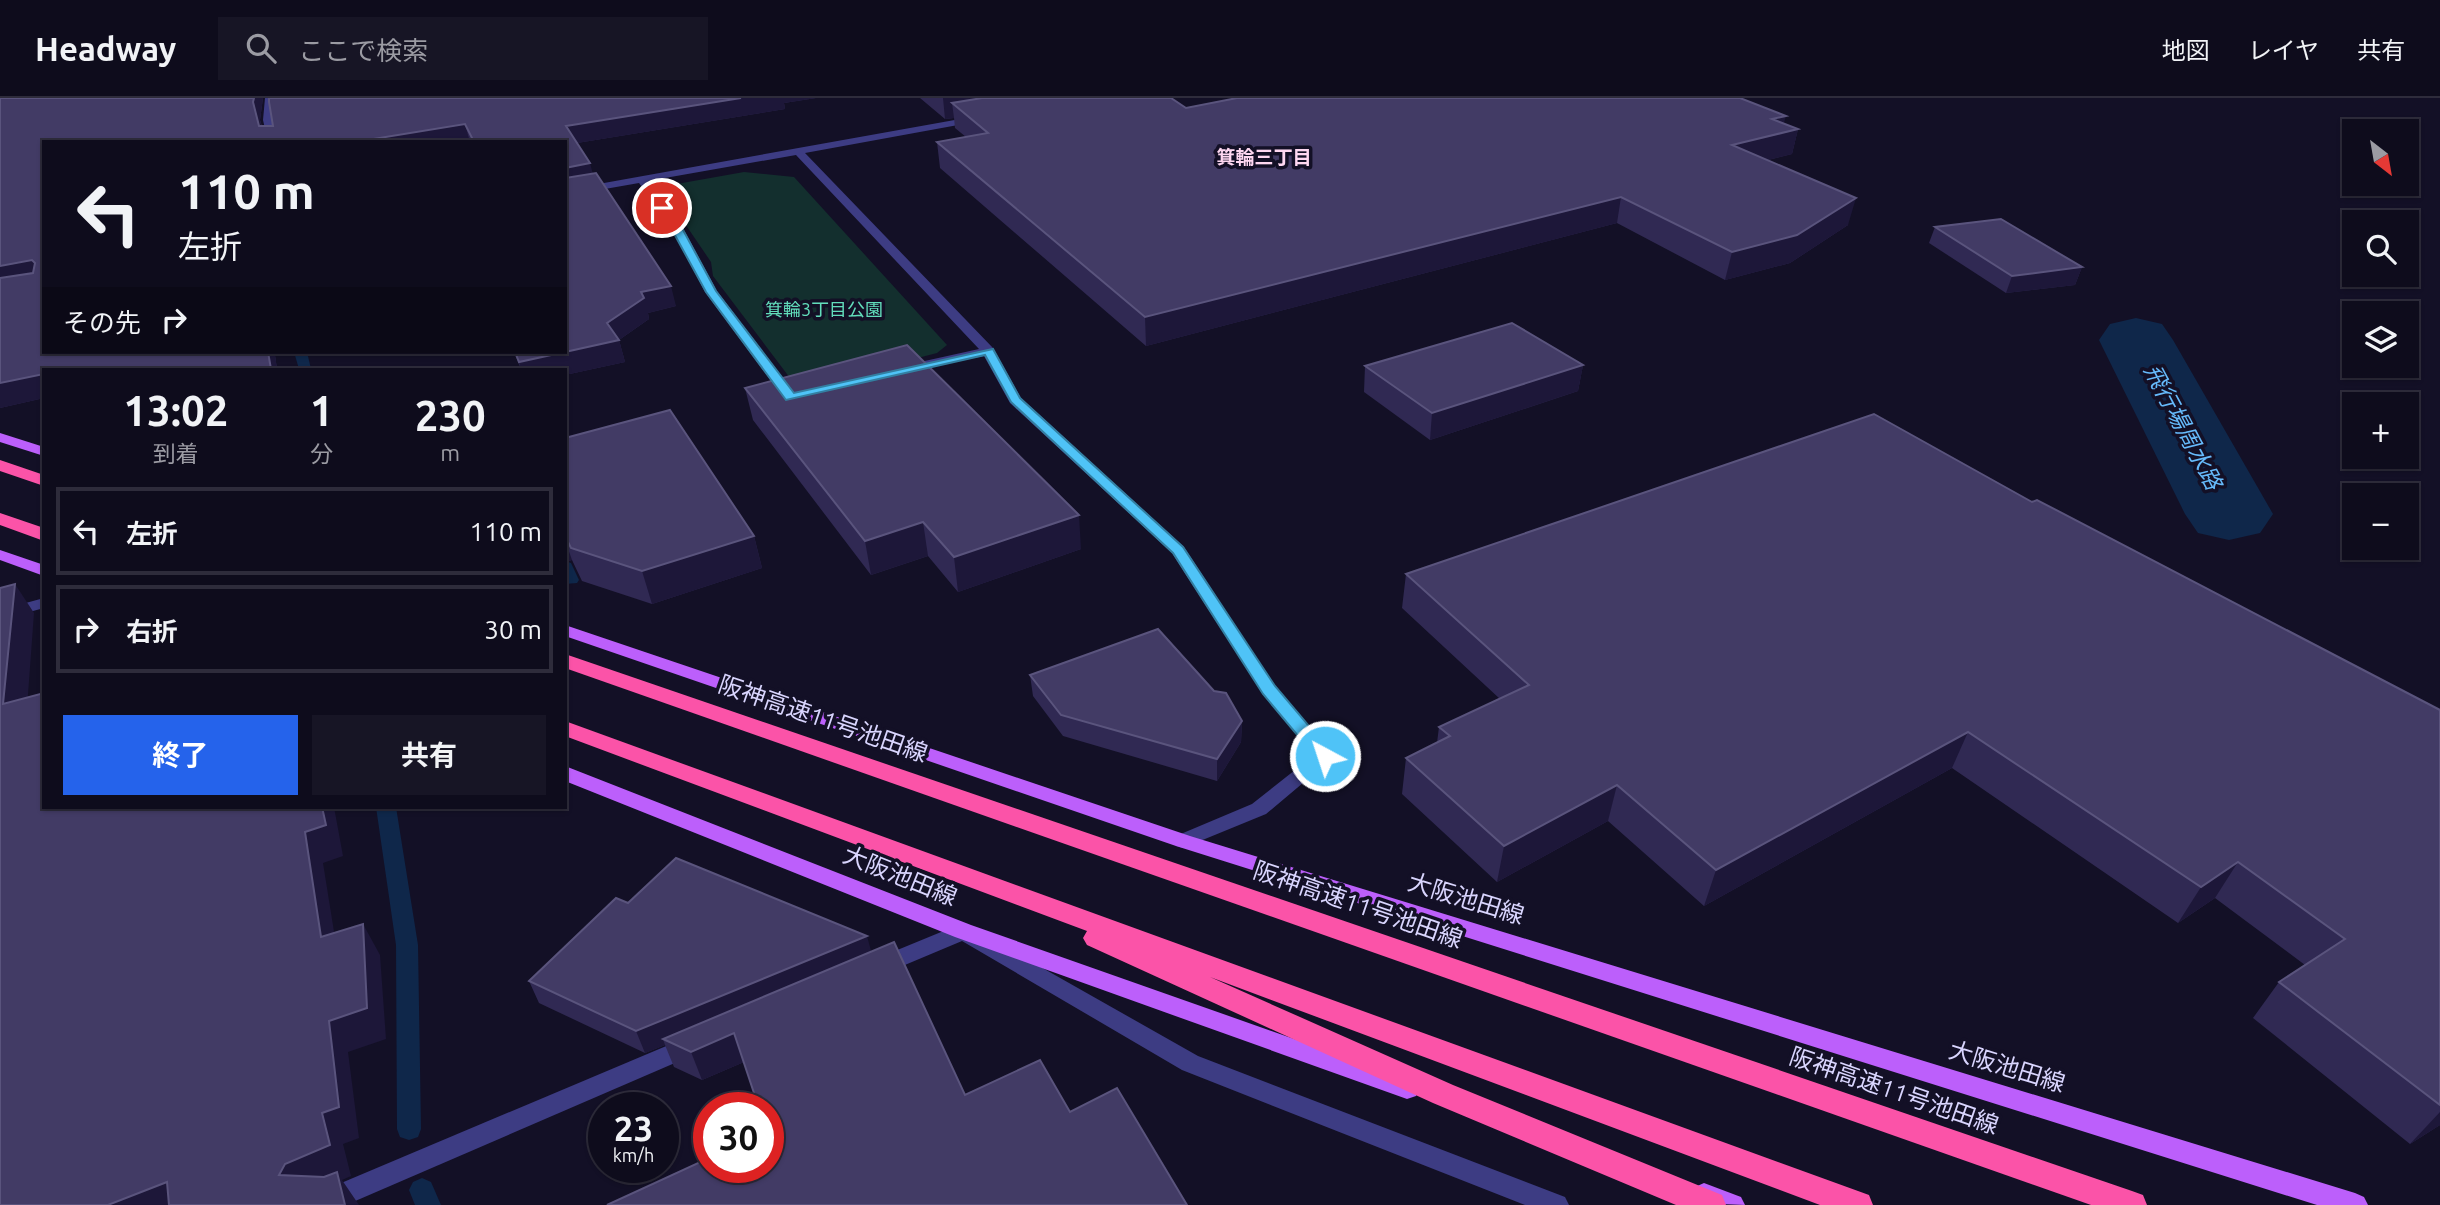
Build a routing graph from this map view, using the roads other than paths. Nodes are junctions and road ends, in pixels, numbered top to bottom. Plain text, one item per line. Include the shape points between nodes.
1 (270, 98) edge
2 (987, 117) edge
3 (273, 140) edge
4 (798, 151) junction
5 (640, 179) junction
6 (567, 192) edge
7 (988, 351) junction
8 (892, 373) edge
9 (803, 395) edge
10 (0, 437) edge
11 (42, 451) edge
12 (0, 466) edge
13 (42, 480) edge
14 (0, 519) edge
15 (42, 535) edge
16 (0, 555) edge
17 (42, 570) edge
18 (42, 604) edge
19 (0, 615) edge
20 (567, 631) edge
21 (567, 662) edge
22 (567, 729) edge
23 (567, 774) edge
24 (1183, 841) junction
25 (930, 863) junction
26 (963, 931) junction
27 (862, 974) edge
28 (710, 1038) edge
29 (317, 1205) edge
30 (1556, 1205) edge
31 (1710, 1205) edge
32 (1732, 1205) edge
33 (1858, 1205) edge
34 (2132, 1205) edge
35 (2355, 1205) edge

1 - 3 street
2 - 4 street
4 - 5 street
4 - 7 street
5 - 6 street
5 - 9 street via 677,228 711,292 791,398
7 - 8 street
7 - 24 street via 1015,400 1178,550 1269,690 1325,756 1259,809
10 - 11 main road
12 - 13 highway
14 - 15 highway
16 - 17 main road
18 - 19 street
20 - 24 main road, 大阪池田線
21 - 34 highway, 阪神高速11号池田線
22 - 25 highway
23 - 26 main road, 大阪池田線
24 - 35 main road, 大阪池田線
25 - 31 highway via 1443,1094
25 - 33 highway
26 - 27 street
26 - 30 street via 1190,1063
26 - 32 main road, 大阪池田線
28 - 29 street

